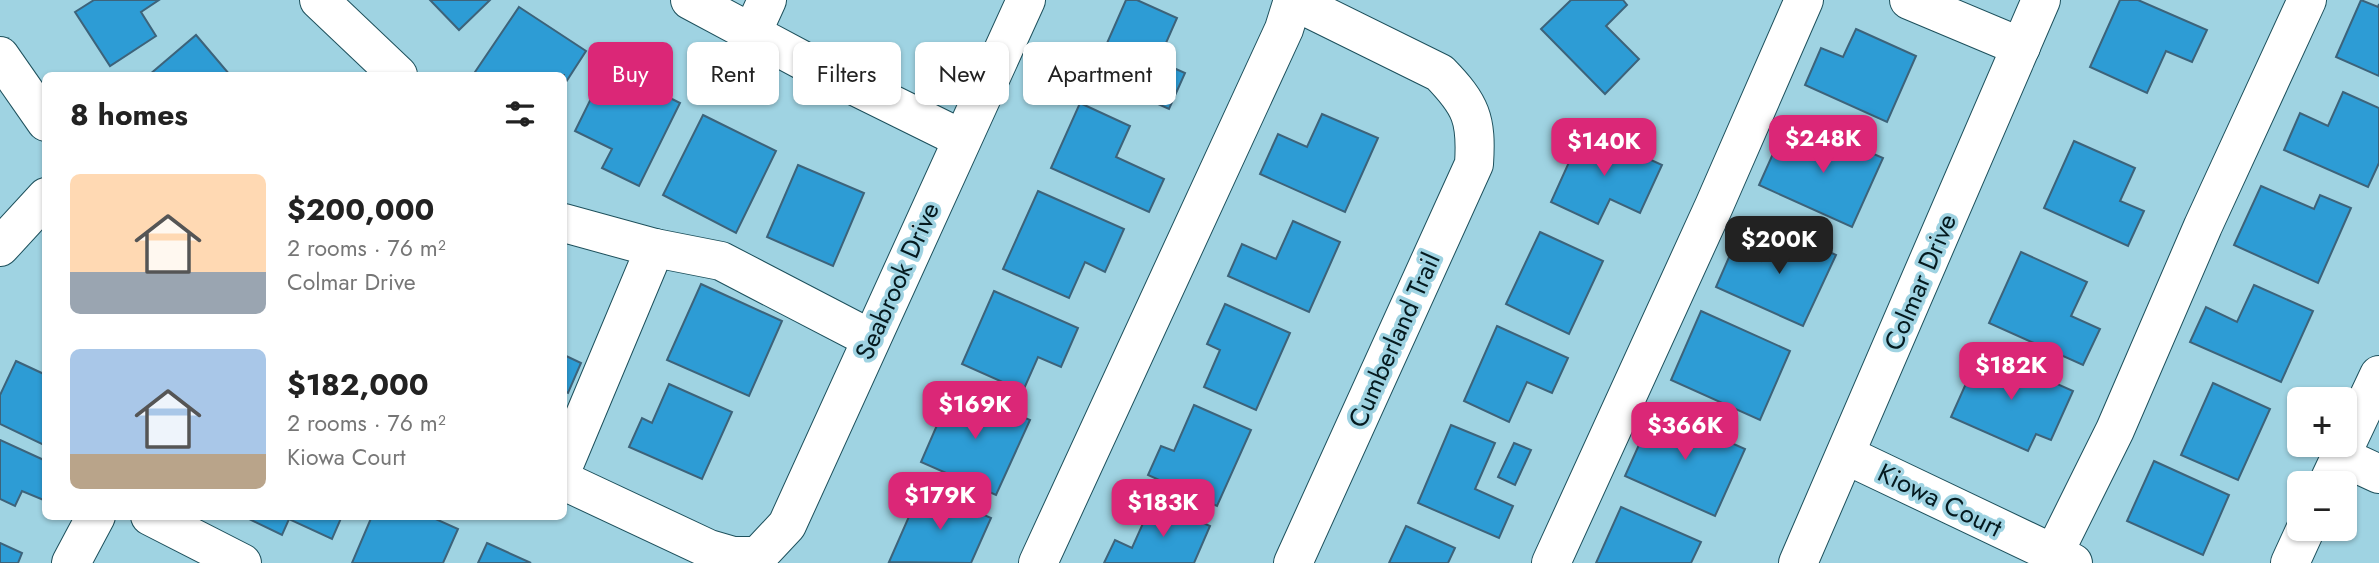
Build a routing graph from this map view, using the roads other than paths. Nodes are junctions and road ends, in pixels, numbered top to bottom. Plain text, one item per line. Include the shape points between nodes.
1 (319, 0) edge
2 (690, 0) edge
3 (1026, 0) edge
4 (1293, 0) edge
5 (1804, 0) edge
6 (1909, 0) edge
7 (2041, 0) edge
8 (2307, 0) edge
9 (760, 17) edge
10 (2021, 47) junction
11 (0, 56) edge
12 (396, 72) edge
13 (42, 116) edge
14 (962, 139) junction
15 (42, 201) edge
16 (567, 224) edge
17 (0, 247) edge
18 (655, 248) junction
19 (871, 339) junction
20 (2379, 375) edge
21 (1846, 455) junction
22 (567, 458) edge
23 (2334, 470) edge
24 (2379, 474) edge
25 (567, 482) edge
26 (94, 520) edge
27 (158, 520) edge
28 (2300, 541) edge
29 (2058, 560) edge
30 (71, 563) edge
31 (242, 563) edge
32 (1038, 563) edge
33 (1293, 563) edge
34 (1552, 563) edge
35 (1798, 563) edge
36 (2290, 563) edge

1 - 12 street
2 - 9 street
3 - 14 street, Seabrook Drive
4 - 32 street via 1284,30
4 - 33 street, Cumberland Trail via 1440,73 1471,112 1476,136 1474,164
5 - 34 street
6 - 10 street
7 - 10 street, Colmar Drive
8 - 29 street
9 - 14 street
10 - 21 street, Colmar Drive
11 - 13 street
14 - 19 street, Seabrook Drive
15 - 17 street
16 - 18 street
18 - 19 street via 720,261
18 - 22 street
19 - 25 street, Seabrook Drive via 787,525 758,556 733,556 709,549
20 - 23 street
21 - 29 street, Kiowa Court
21 - 35 street, Colmar Drive
23 - 24 street
26 - 30 street
27 - 31 street
28 - 36 street

